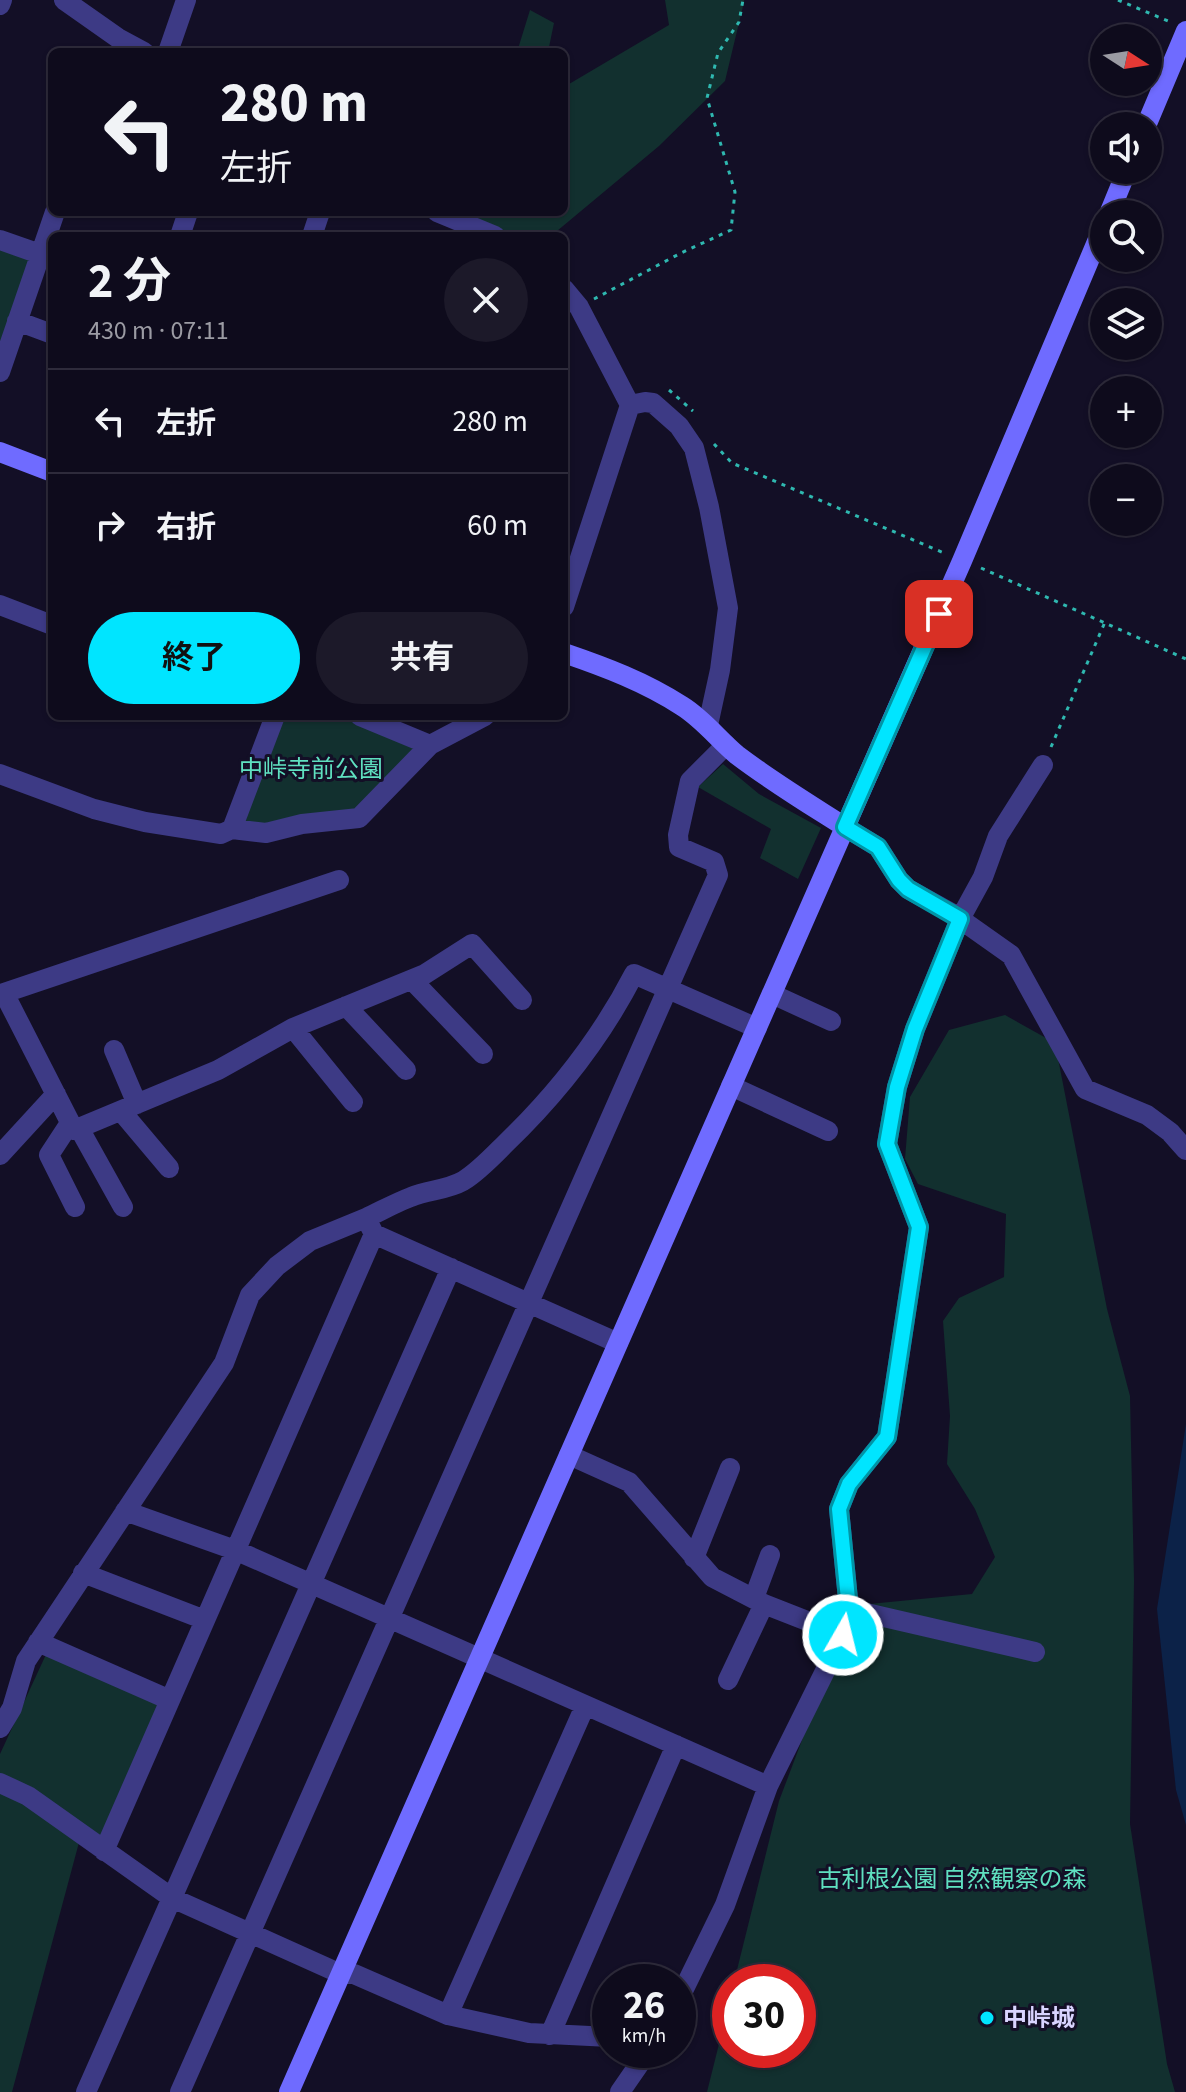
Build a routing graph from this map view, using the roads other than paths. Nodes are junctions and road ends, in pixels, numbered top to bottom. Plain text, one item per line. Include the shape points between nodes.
1 (64, 0) edge
2 (186, 0) edge
3 (1179, 27) edge
4 (116, 45) edge
5 (169, 48) edge
6 (1151, 112) edge
7 (54, 216) edge
8 (443, 222) edge
9 (480, 232) edge
10 (0, 240) edge
11 (40, 254) junction
12 (1090, 258) edge
13 (568, 294) edge
14 (17, 321) junction
15 (48, 333) edge
16 (0, 372) edge
17 (630, 405) junction
18 (0, 452) edge
19 (48, 470) edge
20 (568, 595) edge
21 (0, 605) edge
22 (48, 623) edge
23 (568, 655) edge
24 (273, 720) edge
25 (370, 720) edge
26 (477, 720) edge
27 (708, 725) junction
28 (430, 745) junction
29 (726, 745) junction
30 (1043, 765) road end
31 (0, 774) edge
32 (845, 827) junction
33 (232, 829) junction
34 (339, 880) dead end
35 (960, 919) junction
36 (412, 980) junction
37 (668, 989) junction
38 (2, 993) edge
39 (772, 994) junction
40 (522, 1000) dead end
41 (346, 1006) junction
42 (17, 1019) junction
43 (831, 1021) dead end
44 (293, 1028) junction
45 (757, 1028) junction
46 (0, 1033) edge
47 (114, 1050) dead end
48 (483, 1054) dead end
49 (406, 1070) dead end
50 (731, 1086) junction
51 (56, 1094) junction
52 (353, 1102) dead end
53 (129, 1108) junction
54 (74, 1126) junction
55 (828, 1131) dead end
56 (1186, 1150) edge
57 (0, 1155) edge
58 (169, 1168) dead end
59 (75, 1207) dead end
60 (123, 1207) dead end
61 (370, 1226) junction
62 (451, 1268) junction
63 (528, 1302) junction
64 (618, 1343) junction
65 (569, 1455) junction
66 (730, 1468) dead end
67 (125, 1511) junction
68 (235, 1550) junction
69 (770, 1555) dead end
70 (694, 1558) junction
71 (83, 1573) junction
72 (313, 1584) junction
73 (759, 1601) junction
74 (849, 1609) junction
75 (390, 1618) junction
76 (205, 1620) junction
77 (843, 1635) junction
78 (38, 1642) junction
79 (1035, 1652) dead end
80 (480, 1658) junction
81 (728, 1680) dead end
82 (170, 1700) junction
83 (585, 1706) junction
84 (0, 1728) edge
85 (676, 1745) junction
86 (0, 1783) edge
87 (768, 1786) junction
88 (104, 1851) junction
89 (172, 1898) junction
90 (250, 1934) junction
91 (696, 1964) edge
92 (341, 1974) junction
93 (448, 2015) junction
94 (550, 2035) junction
95 (592, 2036) edge
96 (637, 2068) edge
97 (86, 2092) edge
98 (180, 2092) edge
99 (289, 2092) edge
100 (620, 2092) edge

1 - 4 street
2 - 5 street
3 - 6 street
7 - 11 street
8 - 9 street
10 - 11 street
11 - 14 street
12 - 32 street
13 - 17 street
14 - 15 street
14 - 16 street
17 - 20 street
17 - 27 street via 653,403 679,426 694,448 709,507 728,608
18 - 19 street
21 - 22 street
23 - 27 street via 638,681
24 - 33 street
25 - 28 street
26 - 28 street
27 - 29 street
28 - 33 street via 359,818 266,833
29 - 32 street
29 - 37 street via 690,781 686,792 679,847 714,862 718,875
30 - 35 street via 998,836
31 - 33 street via 145,822 221,834
32 - 35 street via 878,847 908,889
32 - 39 street
34 - 38 street
35 - 56 street via 1011,955 1085,1089 1147,1115
35 - 74 street via 915,1029 887,1144 919,1227 887,1437 849,1484 839,1509
36 - 40 street via 472,944
36 - 41 street
36 - 48 street
37 - 45 street
37 - 61 street via 634,974 612,1014 538,1113 463,1181 412,1196
37 - 63 street
38 - 42 street
39 - 43 street
39 - 45 street
41 - 44 street
41 - 49 street
42 - 46 street
42 - 51 street
44 - 52 street
44 - 53 street via 218,1070
45 - 50 street
47 - 53 street
50 - 55 street
50 - 64 street
51 - 54 street
51 - 57 street
53 - 54 street
53 - 58 street
54 - 59 street via 49,1155
54 - 60 street
61 - 62 street
61 - 67 street via 310,1241 250,1295 224,1363
61 - 68 street
62 - 63 street
62 - 72 street
63 - 64 street
63 - 75 street
64 - 65 street
65 - 70 street via 629,1482
65 - 80 street
66 - 70 street
67 - 68 street
67 - 71 street
68 - 72 street
68 - 76 street
69 - 73 street
70 - 73 street via 712,1577
71 - 76 street
71 - 78 street
72 - 75 street
72 - 89 street
73 - 77 street
73 - 81 street
74 - 77 street
74 - 79 street
75 - 80 street
75 - 90 street
76 - 82 street
77 - 87 street
78 - 82 street
78 - 84 street
80 - 83 street
80 - 92 street
82 - 88 street
83 - 85 street
83 - 93 street
85 - 87 street
85 - 94 street
86 - 88 street via 28,1796
87 - 91 street via 725,1905
88 - 89 street
89 - 90 street
89 - 97 street
90 - 92 street
90 - 98 street
92 - 93 street via 354,1974
92 - 99 street
93 - 94 street
94 - 95 street
96 - 100 street

